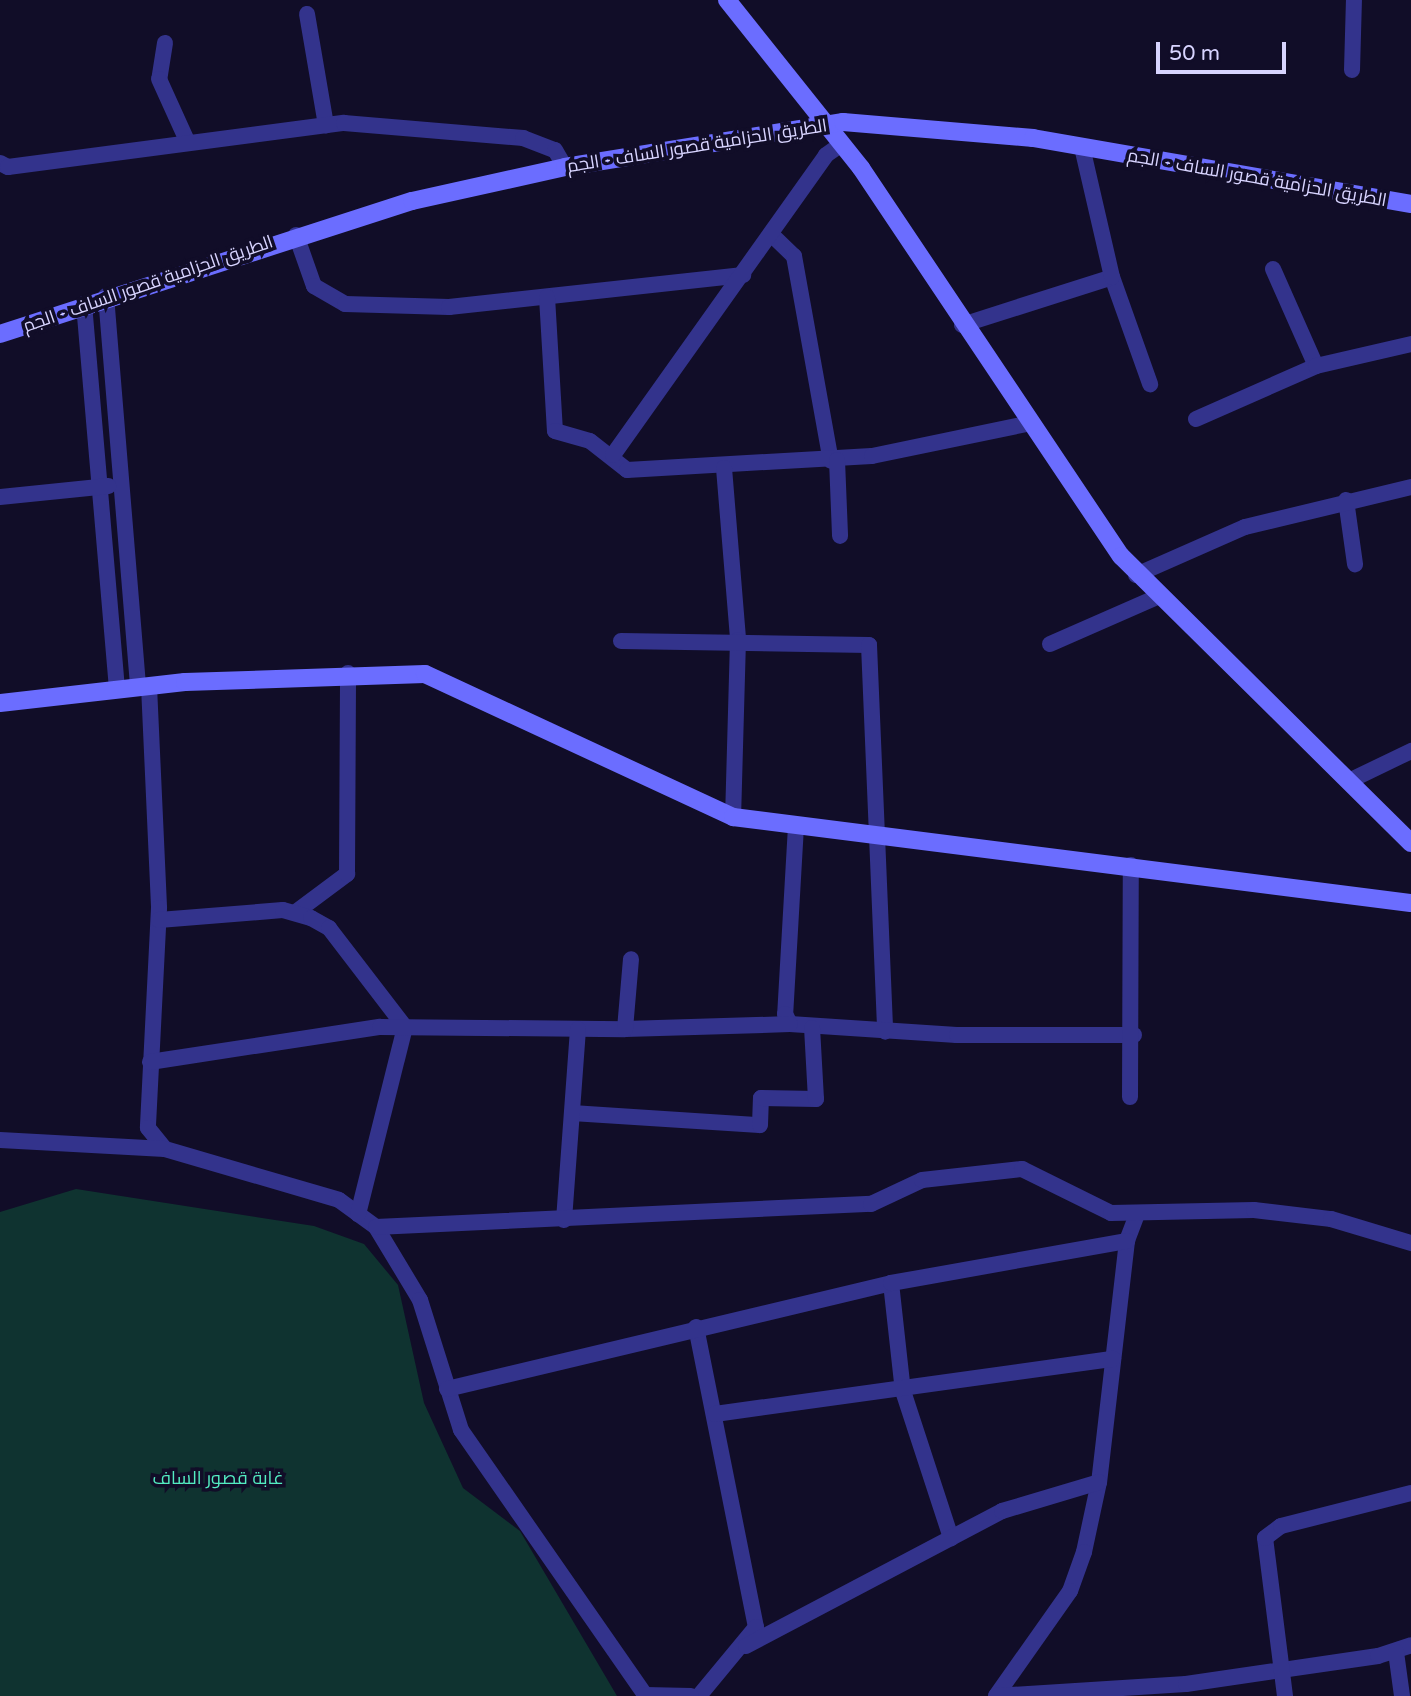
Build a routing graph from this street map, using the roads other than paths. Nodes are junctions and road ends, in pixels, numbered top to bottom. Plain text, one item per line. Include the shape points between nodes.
1 (727, 0) edge
2 (1354, 0) edge
3 (307, 14) dead end
4 (165, 43) dead end
5 (1352, 69) dead end
6 (326, 125) junction
7 (826, 125) junction
8 (188, 143) junction
9 (842, 144) junction
10 (1082, 147) junction
11 (0, 163) edge
12 (565, 167) junction
13 (1411, 204) edge
14 (771, 234) junction
15 (296, 235) junction
16 (1273, 269) dead end
17 (743, 275) junction
18 (1112, 277) junction
19 (106, 296) junction
20 (547, 298) junction
21 (84, 304) junction
22 (962, 325) junction
23 (0, 334) edge
24 (1411, 344) edge
25 (1316, 366) junction
26 (1150, 384) dead end
27 (1196, 419) dead end
28 (1027, 424) junction
29 (613, 455) junction
30 (834, 460) junction
31 (724, 468) junction
32 (121, 486) junction
33 (1411, 486) edge
34 (99, 487) junction
35 (0, 497) edge
36 (1346, 500) junction
37 (840, 536) dead end
38 (1355, 565) dead end
39 (1136, 575) junction
40 (1157, 597) junction
41 (738, 640) junction
42 (621, 641) dead end
43 (1050, 644) dead end
44 (348, 673) junction
45 (144, 686) junction
46 (117, 689) junction
47 (0, 703) edge
48 (1411, 751) edge
49 (1351, 780) junction
50 (733, 817) junction
51 (796, 826) junction
52 (882, 835) junction
53 (1411, 843) edge
54 (1131, 865) junction
55 (1411, 903) edge
56 (296, 912) junction
57 (159, 920) junction
58 (631, 959) dead end
59 (790, 1024) junction
60 (405, 1027) junction
61 (812, 1028) junction
62 (578, 1030) junction
63 (625, 1030) junction
64 (885, 1032) junction
65 (1134, 1035) junction
66 (150, 1062) junction
67 (1130, 1097) dead end
68 (572, 1113) junction
69 (0, 1140) edge
70 (165, 1149) junction
71 (358, 1214) junction
72 (1136, 1217) junction
73 (564, 1220) junction
74 (376, 1227) junction
75 (1127, 1241) junction
76 (1411, 1243) edge
77 (891, 1283) junction
78 (696, 1327) junction
79 (1113, 1359) junction
80 (447, 1389) junction
81 (903, 1391) junction
82 (715, 1414) junction
83 (1099, 1482) junction
84 (1411, 1493) edge
85 (951, 1538) junction
86 (743, 1647) junction
87 (1404, 1648) edge
88 (1282, 1670) junction
89 (1156, 1691) edge
90 (646, 1695) edge
91 (1049, 1695) edge
92 (691, 1696) edge
93 (699, 1696) edge
94 (996, 1696) edge
95 (1285, 1696) edge
96 (1402, 1696) edge

1 - 7 street
2 - 5 street
3 - 6 street
4 - 8 street via 159,79
6 - 8 street
6 - 12 street via 523,138 555,150
7 - 9 street
7 - 10 street, الطريق الحزامية قصور الساف - الجم via 913,124
7 - 12 street, الطريق الحزامية قصور الساف - الجم
8 - 11 street via 8,167
9 - 14 street via 826,155
9 - 22 street
10 - 13 street, الطريق الحزامية قصور الساف - الجم
10 - 18 street
12 - 15 street, الطريق الحزامية قصور الساف - الجم
14 - 17 street
14 - 30 street via 794,256
15 - 19 street, الطريق الحزامية قصور الساف - الجم
15 - 20 street via 314,286 334,301 449,307
16 - 25 street
17 - 20 street
17 - 29 street
18 - 22 street
18 - 26 street
19 - 21 street, الطريق الحزامية قصور الساف - الجم
19 - 32 street
20 - 29 street via 555,431
21 - 23 street, الطريق الحزامية قصور الساف - الجم
21 - 34 street
22 - 28 street
24 - 25 street
25 - 27 street
28 - 30 street via 994,435
28 - 39 street
29 - 31 street via 627,470
30 - 31 street
30 - 37 street
31 - 41 street
32 - 34 street
32 - 45 street
33 - 36 street
34 - 35 street
34 - 46 street
36 - 38 street
36 - 39 street via 1245,527
39 - 40 street
40 - 43 street
40 - 49 street
41 - 42 street
41 - 50 street
41 - 52 street via 870,645
44 - 45 street
44 - 50 street via 446,679
44 - 56 street via 347,874
45 - 46 street
45 - 57 street
46 - 47 street
48 - 49 street
49 - 53 street
50 - 51 street
51 - 52 street
51 - 59 street via 785,1014
52 - 54 street
52 - 64 street
54 - 55 street
54 - 65 street
56 - 57 street
56 - 60 street via 329,928
57 - 66 street
58 - 63 street
59 - 61 street
59 - 63 street
60 - 62 street
60 - 66 street
60 - 71 street
61 - 64 street
61 - 68 street via 816,1099 761,1098 760,1125
62 - 63 street
62 - 68 street
64 - 65 street
65 - 67 street
66 - 70 street via 148,1128
68 - 73 street
69 - 70 street
70 - 71 street via 340,1200
71 - 74 street
72 - 73 street via 1088,1206 1049,1177 1022,1169 922,1180 872,1204
72 - 75 street
72 - 76 street via 1254,1210 1331,1219
73 - 74 street
74 - 80 street via 420,1300
75 - 77 street
75 - 79 street
77 - 78 street
77 - 81 street
78 - 80 street
78 - 82 street
79 - 81 street
79 - 83 street
80 - 90 street via 482,1466 529,1520
81 - 82 street
81 - 85 street
82 - 86 street via 755,1601 756,1627
83 - 85 street via 1049,1492
83 - 94 street via 1070,1591
84 - 88 street via 1281,1526 1265,1538
85 - 86 street
86 - 93 street
87 - 88 street
87 - 96 street
88 - 89 street
88 - 95 street
89 - 91 street
90 - 92 street
91 - 94 street

